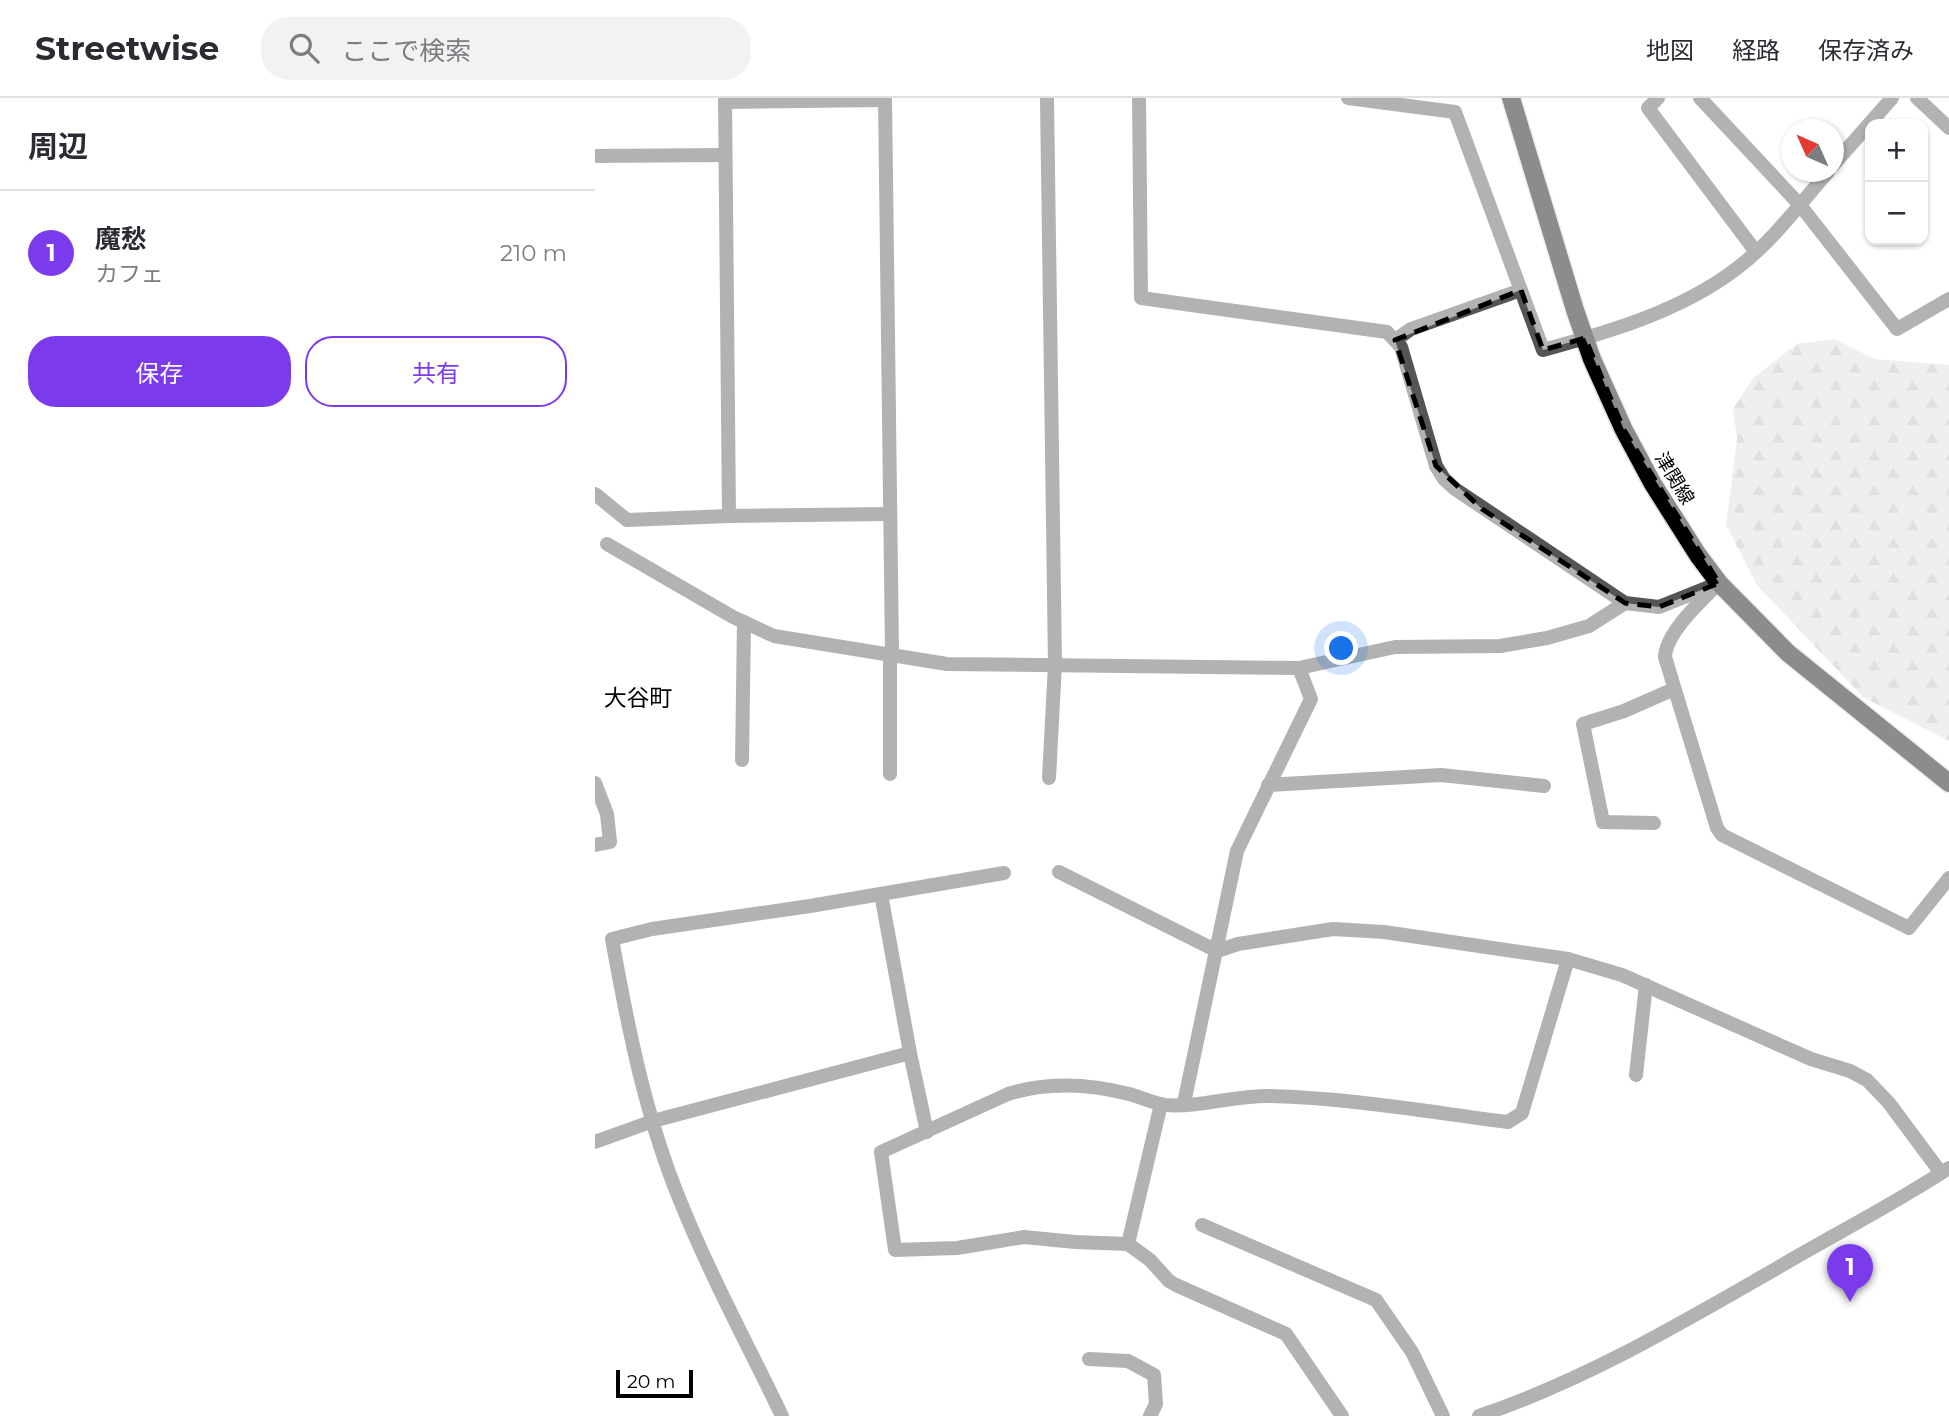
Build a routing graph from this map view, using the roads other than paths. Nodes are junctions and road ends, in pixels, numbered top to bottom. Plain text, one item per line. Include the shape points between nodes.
1 (1047, 98) edge
2 (1139, 98) edge
3 (1348, 98) edge
4 (1511, 98) edge
5 (1658, 98) edge
6 (1700, 98) edge
7 (1892, 98) edge
8 (1917, 98) edge
9 (885, 99) edge
10 (725, 100) edge
11 (1387, 101) edge
12 (1949, 128) edge
13 (1844, 153) edge
14 (725, 155) junction
15 (595, 156) edge
16 (1820, 182) edge
17 (1800, 205) junction
18 (1756, 252) junction
19 (1521, 290) junction
20 (1949, 299) edge
21 (1585, 338) junction
22 (1395, 340) junction
23 (595, 494) edge
24 (890, 514) junction
25 (729, 516) junction
26 (607, 544) dead end
27 (1719, 583) junction
28 (1625, 603) junction
29 (744, 622) junction
30 (891, 653) junction
31 (1055, 664) junction
32 (1299, 668) junction
33 (1674, 689) junction
34 (742, 760) dead end
35 (890, 774) dead end
36 (1049, 778) dead end
37 (595, 783) edge
38 (1949, 783) edge
39 (1268, 785) junction
40 (1544, 786) dead end
41 (1654, 823) dead end
42 (595, 845) edge
43 (1059, 872) dead end
44 (1004, 873) dead end
45 (1949, 878) edge
46 (881, 894) junction
47 (1217, 951) junction
48 (1568, 959) junction
49 (1646, 985) junction
50 (910, 1053) junction
51 (1636, 1075) dead end
52 (1184, 1103) junction
53 (1161, 1104) junction
54 (653, 1121) junction
55 (927, 1132) junction
56 (595, 1142) edge
57 (1945, 1171) edge
58 (1202, 1225) dead end
59 (1128, 1244) junction
60 (1089, 1359) dead end
61 (782, 1416) edge
62 (1150, 1416) edge
63 (1342, 1416) edge
64 (1443, 1416) edge
65 (1479, 1416) edge

1 - 31 street
2 - 22 street via 1141,298 1387,332
3 - 11 street
4 - 21 main road, 津関線
5 - 18 street via 1648,107
6 - 17 street
7 - 13 street
8 - 12 street
9 - 10 street
9 - 24 street
10 - 14 street
11 - 19 street via 1455,112
14 - 15 street
14 - 25 street
16 - 17 street
17 - 18 street
17 - 20 street via 1896,329
18 - 21 street via 1703,291
19 - 21 street via 1543,350
19 - 22 street via 1412,329
21 - 27 main road, 津関線 via 1653,484
22 - 28 street via 1444,479
23 - 25 street via 627,520
24 - 25 street
24 - 30 street
26 - 29 street
27 - 28 street via 1658,607
27 - 33 street via 1682,621 1665,648
27 - 38 main road, 津関線 via 1788,653
28 - 32 street via 1589,626 1547,638 1500,646 1395,647
29 - 30 street via 786,639
29 - 34 street
30 - 31 street via 947,664
30 - 35 street
31 - 32 street
31 - 36 street
32 - 39 street via 1311,699
33 - 41 street via 1583,724 1603,822
33 - 45 street via 1722,835 1909,928
37 - 42 street via 607,814 610,842
39 - 40 street via 1441,775
39 - 47 street via 1237,851
43 - 47 street
44 - 46 street
46 - 50 street
46 - 54 street via 612,939 626,1021
47 - 48 street via 1333,929 1442,939
47 - 52 street
48 - 49 street
48 - 52 street via 1522,1113 1508,1122 1316,1097
49 - 51 street
49 - 57 street via 1867,1080
50 - 54 street
50 - 55 street
52 - 53 street
53 - 55 street via 1094,1086 1025,1089
53 - 59 street
54 - 56 street
54 - 61 street via 681,1202
55 - 59 street via 881,1152 895,1250 957,1248 1024,1237
57 - 65 street via 1610,1362 1525,1401
58 - 64 street via 1376,1300 1412,1352
59 - 63 street via 1169,1281 1286,1334
60 - 62 street via 1128,1361 1154,1375 1156,1404

